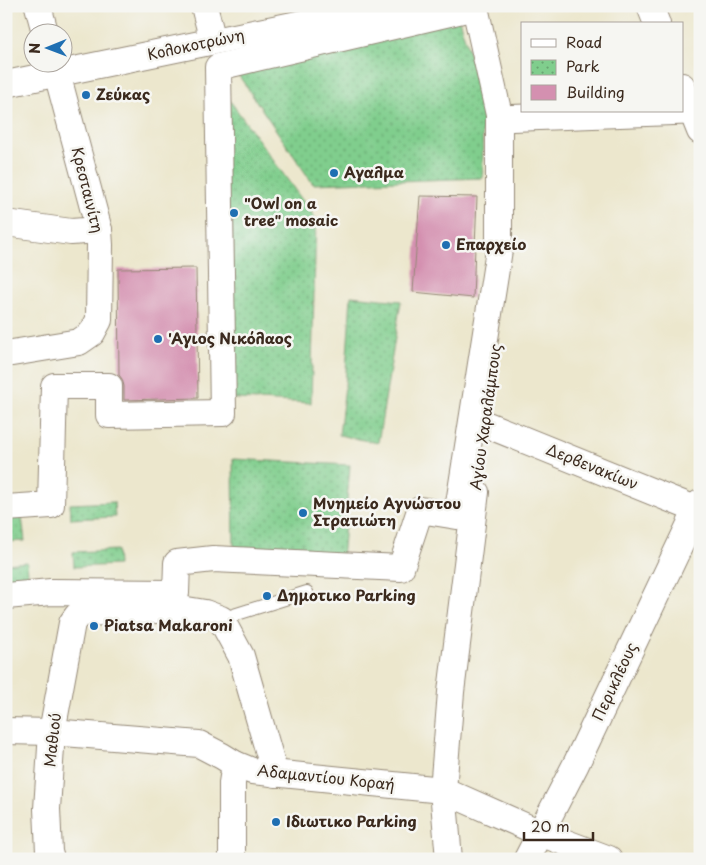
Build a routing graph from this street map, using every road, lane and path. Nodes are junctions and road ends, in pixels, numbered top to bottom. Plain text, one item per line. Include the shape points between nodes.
1 (38, 6) edge
2 (204, 6) edge
3 (385, 6) edge
4 (488, 6) edge
5 (650, 6) edge
6 (348, 10) edge
7 (42, 22) edge
8 (656, 22) edge
9 (213, 41) junction
10 (72, 65) edge
11 (44, 72) edge
12 (57, 72) edge
13 (6, 84) edge
14 (684, 90) edge
15 (512, 118) junction
16 (697, 118) edge
17 (6, 223) edge
18 (99, 230) junction
19 (6, 354) edge
20 (485, 424) junction
21 (6, 508) edge
22 (699, 508) edge
23 (307, 592) dead end
24 (6, 596) edge
25 (222, 619) junction
26 (6, 731) edge
27 (52, 732) junction
28 (235, 764) junction
29 (275, 774) junction
30 (443, 790) junction
31 (540, 833) junction
32 (51, 859) edge
33 (232, 859) edge
34 (449, 859) edge
35 (528, 859) edge
36 (608, 859) edge

1 - 7 street
2 - 9 street
3 - 6 street, Κολοκοτρώνη
4 - 15 street, Αγίου Χαραλάμπους
5 - 8 street
6 - 9 street, Κολοκοτρώνη
9 - 10 street, Κολοκοτρώνη
11 - 13 street, Κολοκοτρώνη
12 - 18 street, Κρεσταινίτη
14 - 16 street
15 - 16 street
15 - 20 street, Αγίου Χαραλάμπους via 507,243
17 - 18 street via 71,232
18 - 19 street, Κρεσταινίτη via 99,320 92,333 79,342
20 - 22 street, Δερβενακίων
20 - 30 street, Αγίου Χαραλάμπους via 461,607
21 - 24 street via 51,505 54,386 109,386 109,415 223,413 218,68 475,7 499,115 499,250 457,516 420,510 401,568 213,559 177,563 176,593 51,592
22 - 31 street, Περικλέους
23 - 25 lane
25 - 27 street, Μαθιού via 206,612 181,609 84,613 77,616 72,623
25 - 29 street via 241,656
26 - 27 street, Αδαμαντίου Κοραή
27 - 28 street, Αδαμαντίου Κοραή via 199,744
27 - 32 street, Μαθιού via 47,809
28 - 29 street, Αδαμαντίου Κοραή via 252,771
28 - 33 street
29 - 30 street, Αδαμαντίου Κοραή
30 - 31 street, Αδαμαντίου Κοραή
30 - 34 street, Αγίου Χαραλάμπους
31 - 35 street, Περικλέους
31 - 36 street, Αδαμαντίου Κοραή

